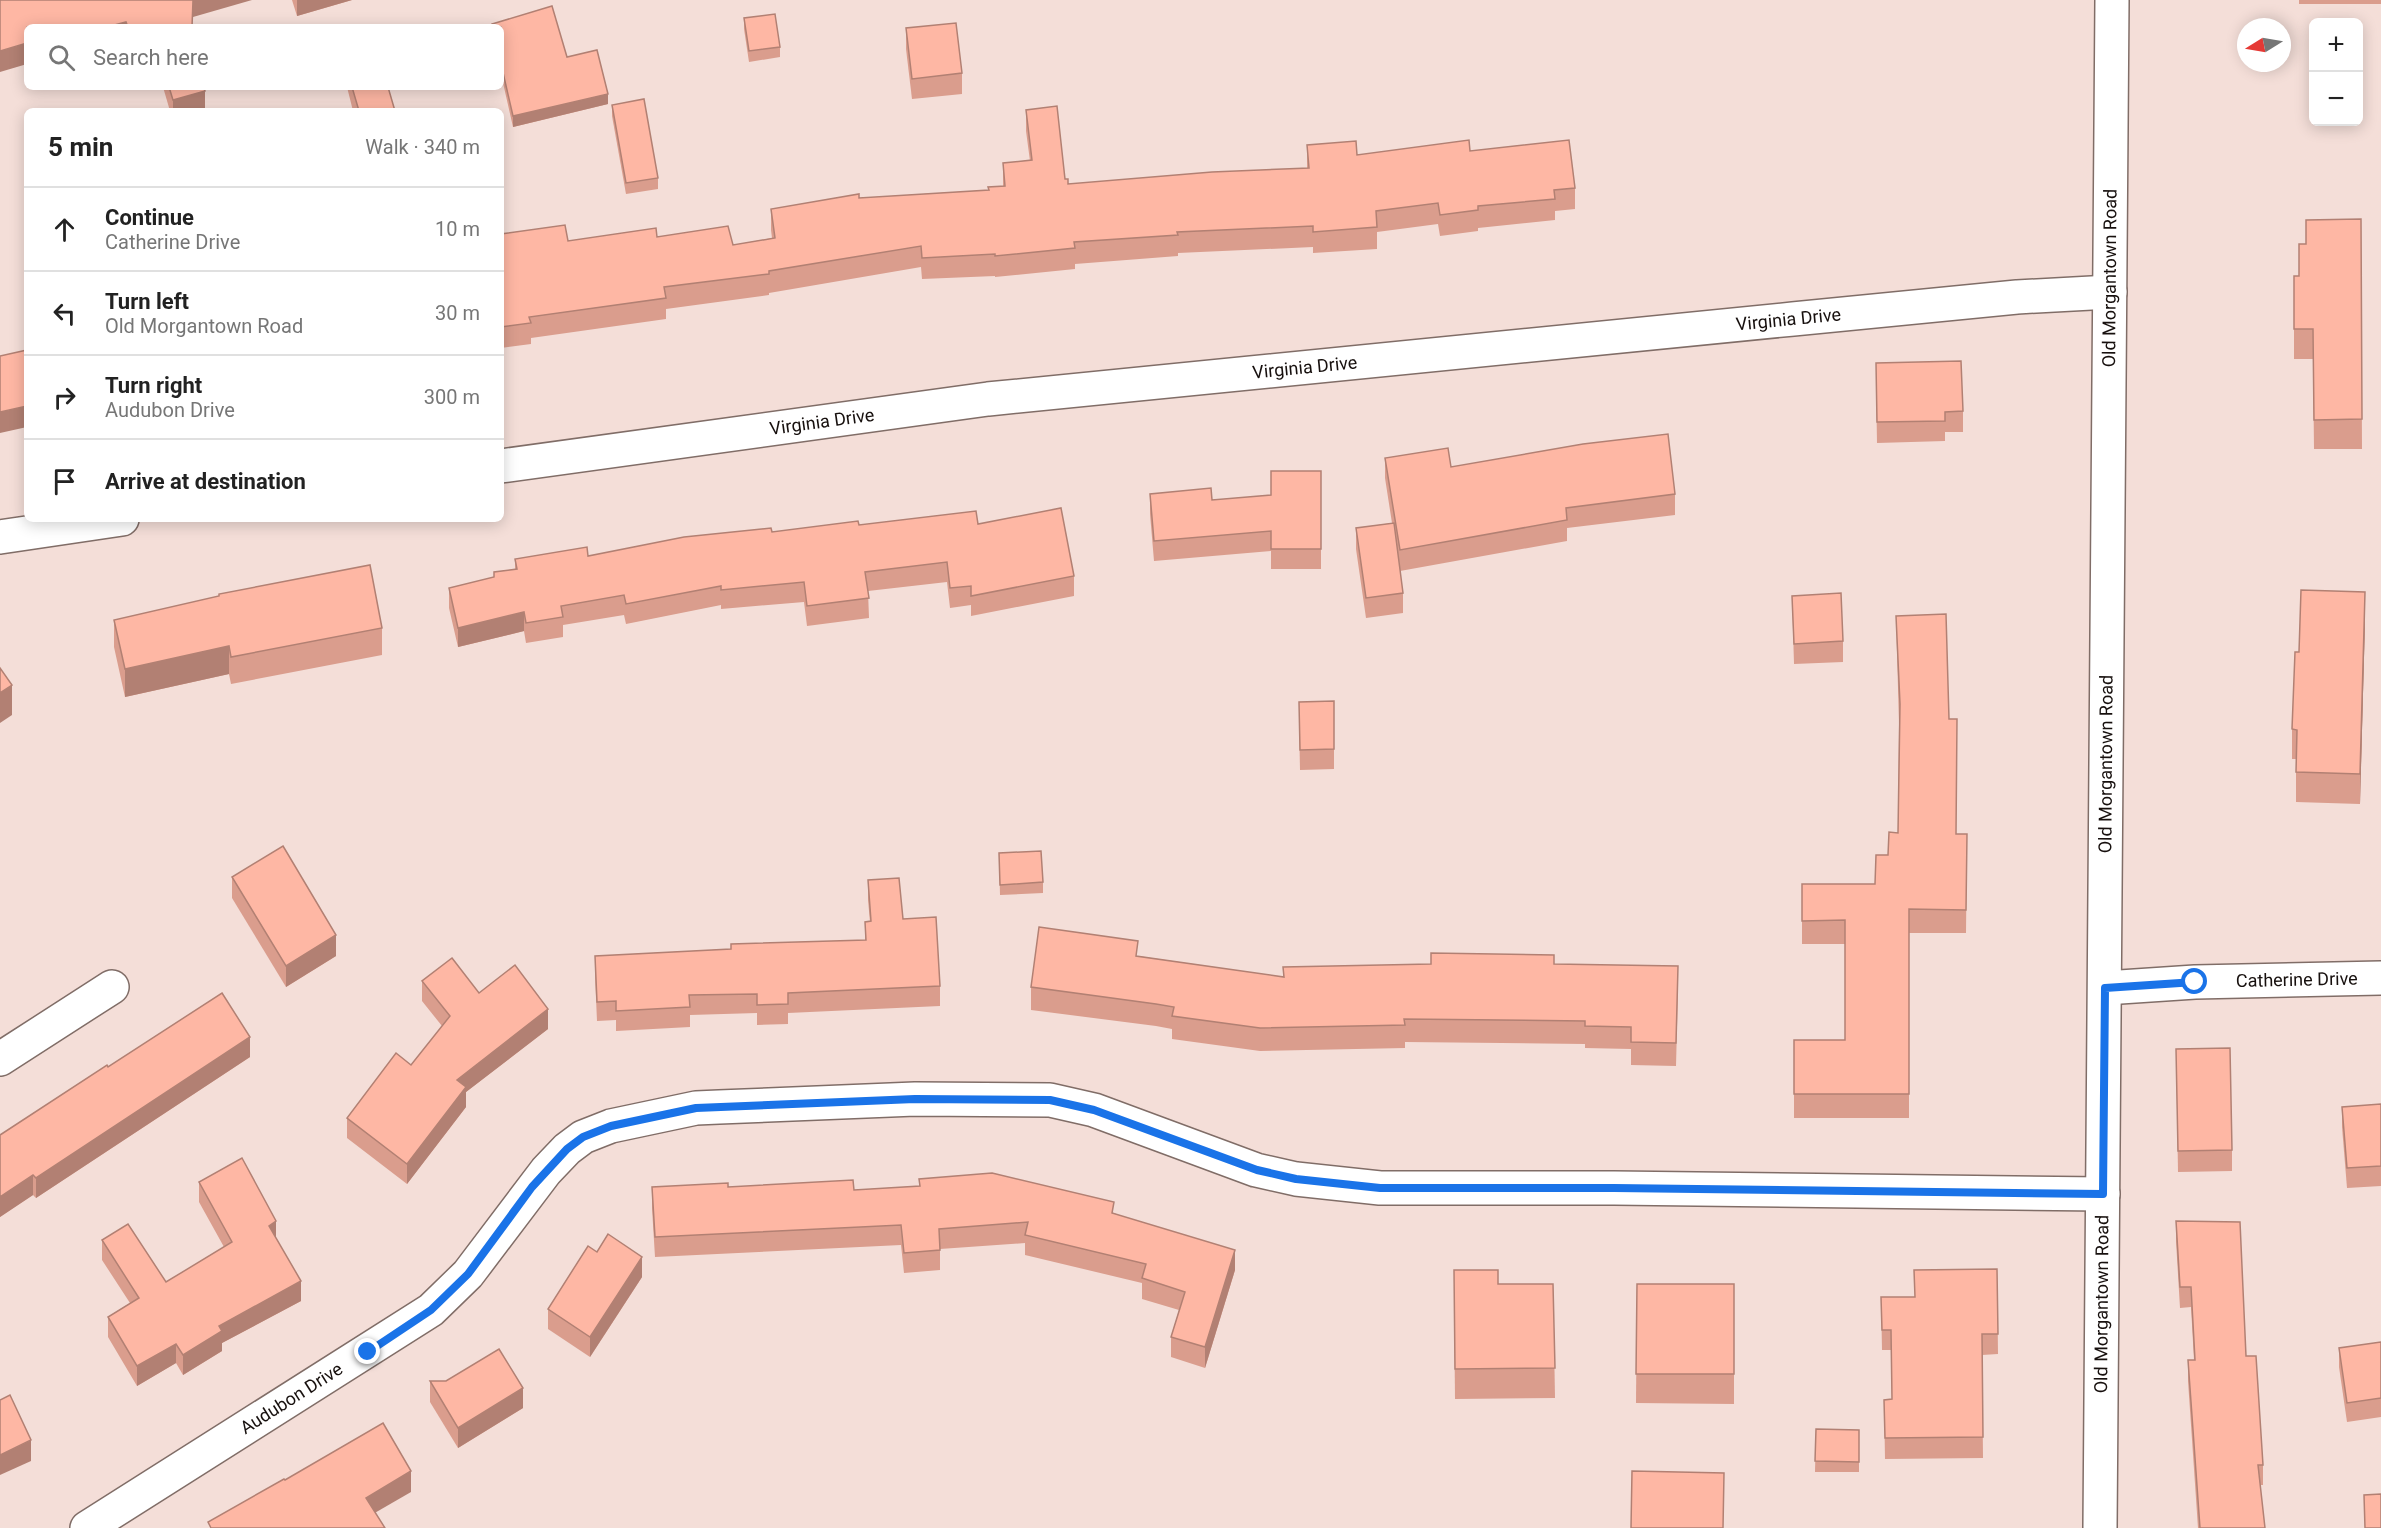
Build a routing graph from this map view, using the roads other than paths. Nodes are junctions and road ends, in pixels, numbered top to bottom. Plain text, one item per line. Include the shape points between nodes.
1 (2112, 0) edge
2 (2110, 292) junction
3 (504, 466) edge
4 (102, 522) edge
5 (0, 537) edge
6 (2381, 978) edge
7 (111, 987) dead end
8 (2105, 988) junction
9 (0, 1059) edge
10 (2103, 1194) junction
11 (87, 1528) edge
12 (2100, 1528) edge

1 - 2 street, Old Morgantown Road
2 - 3 street, Virginia Drive via 2017,297 988,399
2 - 8 street, Old Morgantown Road
4 - 5 street
6 - 8 street, Catherine Drive
7 - 9 street
8 - 10 street, Old Morgantown Road
10 - 11 street, Audubon Drive via 1380,1188 1296,1179 1257,1170 1094,1110 1050,1100 915,1099 696,1108 611,1126 583,1137 546,1171 468,1274 431,1310
10 - 12 street, Old Morgantown Road

